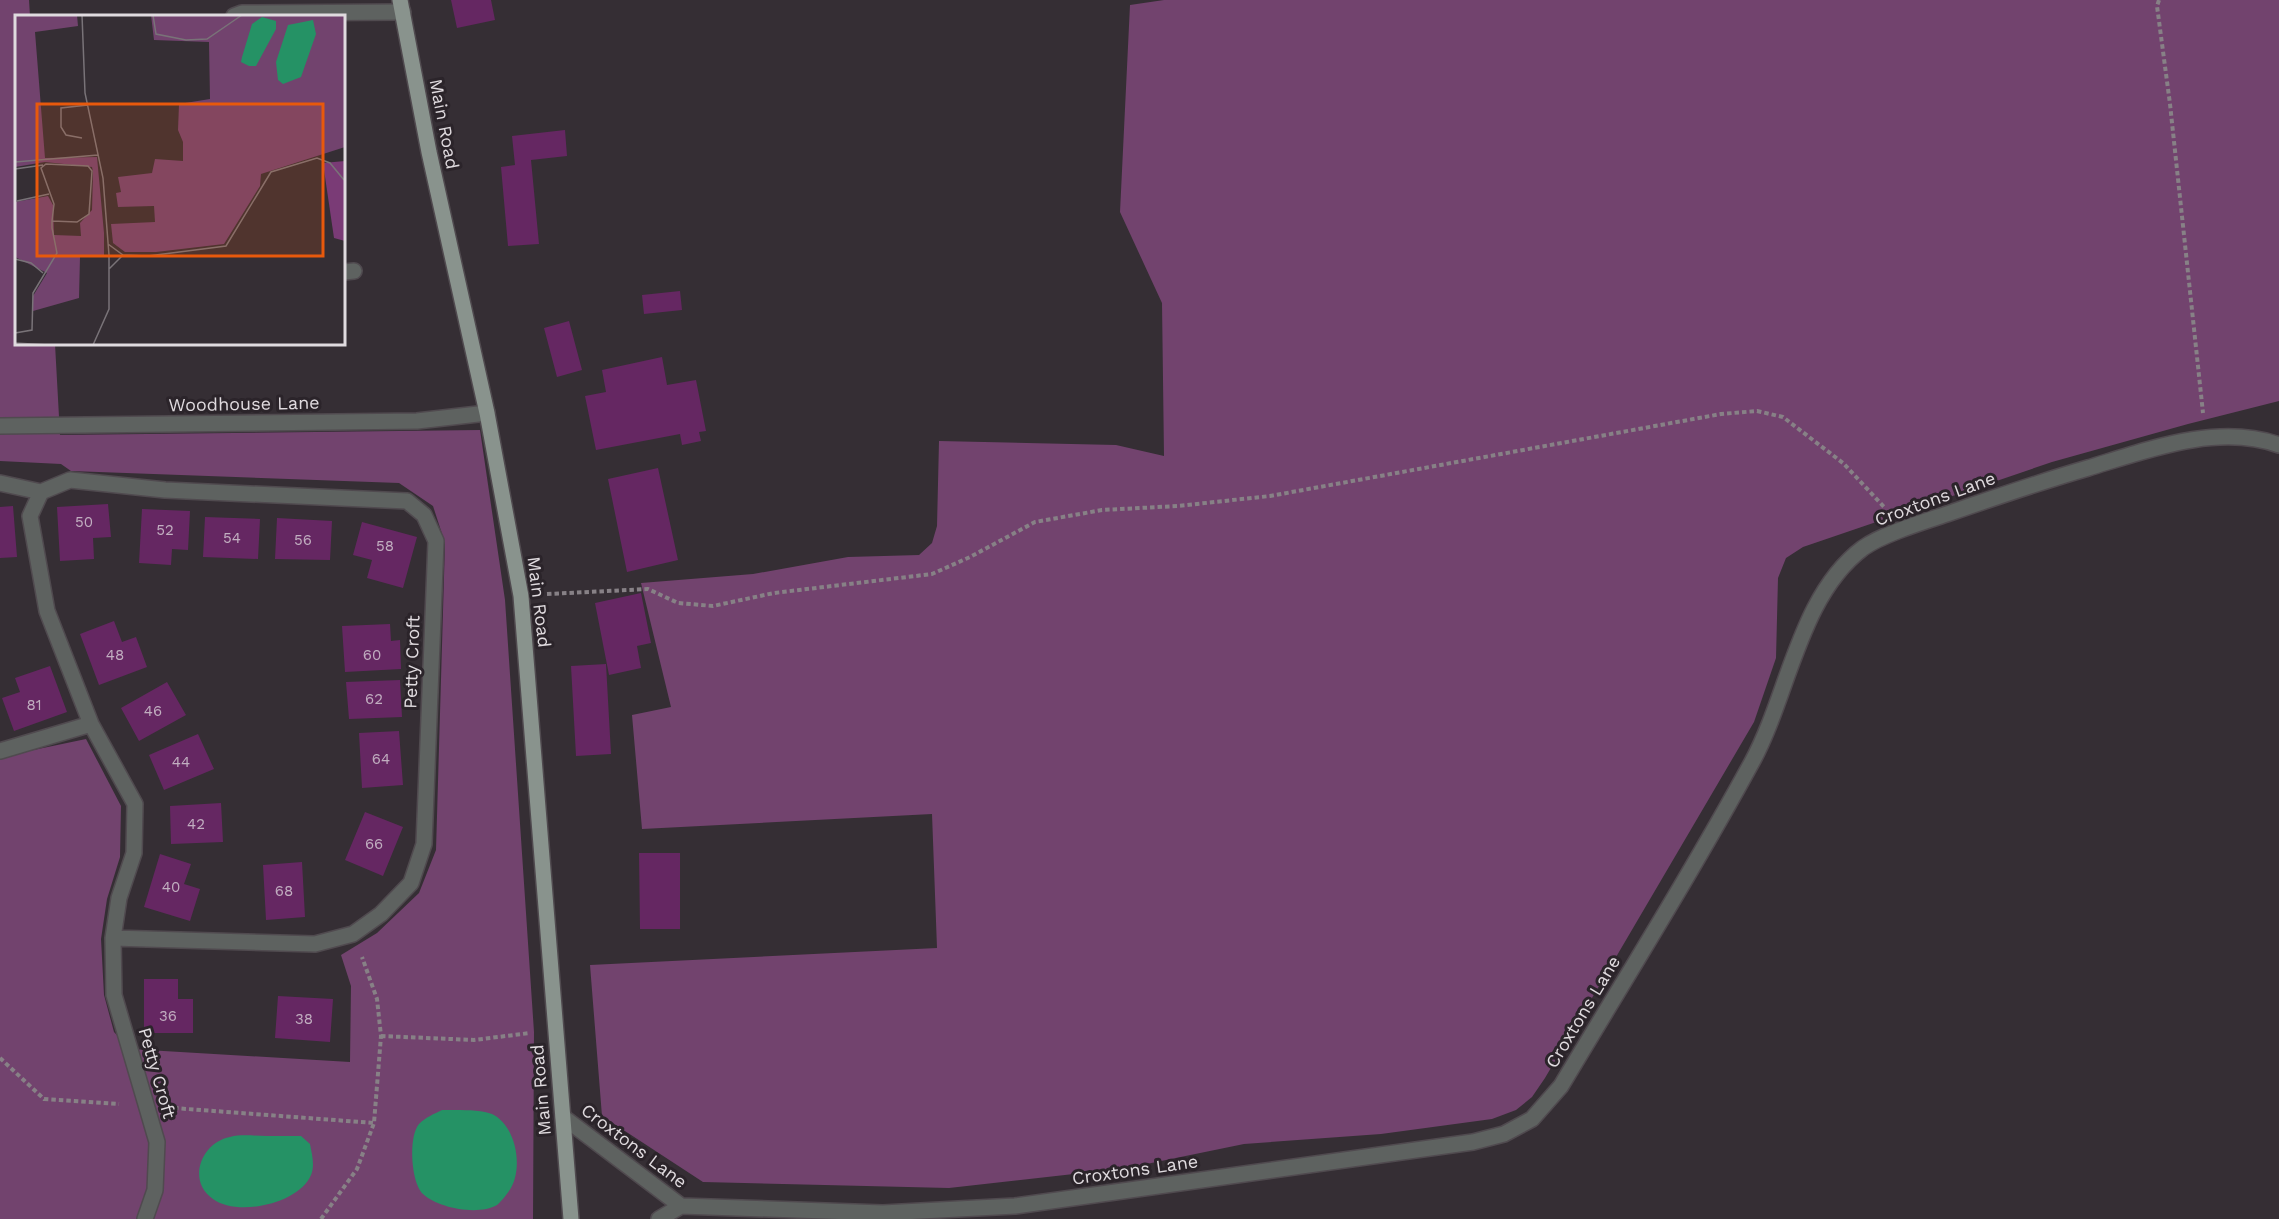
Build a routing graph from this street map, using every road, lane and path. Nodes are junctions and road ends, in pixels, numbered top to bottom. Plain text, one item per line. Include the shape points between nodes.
1 (2159, 0) edge
2 (401, 6) edge
3 (238, 15) edge
4 (487, 412) junction
5 (0, 426) edge
6 (2205, 438) junction
7 (2279, 445) edge
8 (0, 483) edge
9 (41, 492) junction
10 (1904, 529) junction
11 (521, 596) junction
12 (91, 724) junction
13 (0, 751) edge
14 (353, 934) junction
15 (113, 938) junction
16 (556, 1029) junction
17 (381, 1036) junction
18 (0, 1058) edge
19 (147, 1106) junction
20 (563, 1117) junction
21 (374, 1123) junction
22 (681, 1206) junction
23 (145, 1219) edge
24 (321, 1219) edge
25 (571, 1219) edge
26 (659, 1219) edge

1 - 6 path
2 - 3 street
2 - 4 main road, Main Road
4 - 5 street, Woodhouse Lane via 417,421
4 - 11 main road, Main Road
6 - 7 street, Croxtons Lane via 2238,437
6 - 10 street, Croxtons Lane via 2143,451 2055,477
8 - 9 street
9 - 12 street, Petty Croft via 30,516 47,611
9 - 14 street, Petty Croft via 70,480 165,490 406,501 424,515 436,541 424,844 411,883 381,914
10 - 11 path via 1843,463 1808,434 1783,417 1757,411 1721,414 1270,496 1102,510 1035,522 932,574 774,593 713,606 678,603 648,589
10 - 22 street, Croxtons Lane via 1864,548 1834,578 1811,613 1780,701 1754,759 1561,1086 1532,1119 1504,1134 1473,1142 1015,1206 883,1213
11 - 16 main road, Main Road
12 - 13 street
12 - 15 street, Petty Croft via 135,804 134,853 119,898
14 - 15 street, Petty Croft via 315,944
14 - 17 path via 377,999
15 - 19 street, Petty Croft via 114,995
16 - 17 path via 474,1040
16 - 20 main road, Main Road
17 - 21 path
18 - 19 path via 44,1099
19 - 21 path
19 - 23 street, Petty Croft via 157,1142 155,1190
20 - 22 street, Croxtons Lane
20 - 25 main road, Main Road
21 - 24 path via 357,1169
22 - 26 street, Croxtons Lane

